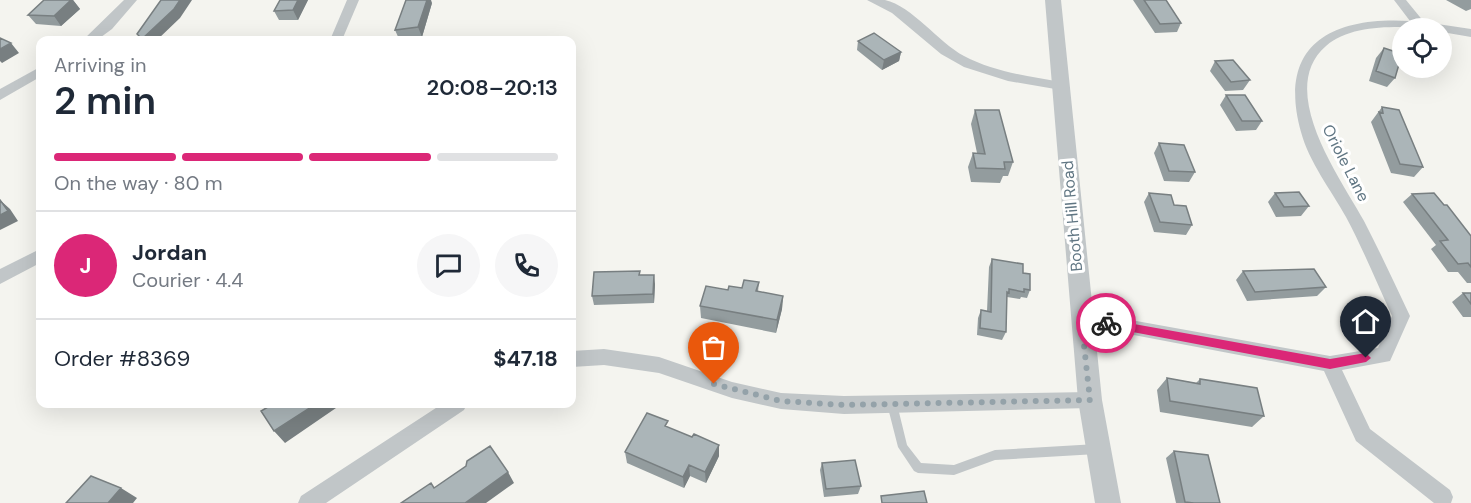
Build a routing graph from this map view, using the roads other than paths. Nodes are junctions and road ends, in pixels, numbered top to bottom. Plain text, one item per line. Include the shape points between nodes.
1 (131, 0) edge
2 (353, 0) edge
3 (873, 0) edge
4 (1053, 0) edge
5 (1400, 0) edge
6 (1414, 18) edge
7 (1392, 24) edge
8 (1452, 30) edge
9 (1471, 33) edge
10 (94, 36) edge
11 (338, 36) edge
12 (36, 73) edge
13 (1061, 86) junction
14 (0, 95) edge
15 (36, 257) edge
16 (0, 277) edge
17 (1081, 318) junction
18 (576, 359) edge
19 (1330, 364) junction
20 (1090, 400) junction
21 (892, 404) junction
22 (451, 408) edge
23 (1098, 448) junction
24 (1443, 497) dead end
25 (308, 503) edge
26 (1108, 503) edge

1 - 10 street
2 - 11 street
3 - 13 street via 898,10 958,59 980,69
4 - 13 street, Booth Hill Road
5 - 6 street
7 - 19 street, Oriole Lane via 1344,29 1315,49 1304,67 1300,97 1308,134 1369,244 1401,316 1384,355
8 - 9 street, Oriole Lane
12 - 14 street
13 - 17 street, Booth Hill Road
15 - 16 street
17 - 19 street
17 - 20 street, Booth Hill Road
18 - 21 street via 604,357 659,364 732,390 781,401
19 - 24 street via 1363,435
20 - 21 street
20 - 23 street, Booth Hill Road
21 - 23 lane via 903,447 918,468 954,470 995,455
22 - 25 street
23 - 26 street, Booth Hill Road

